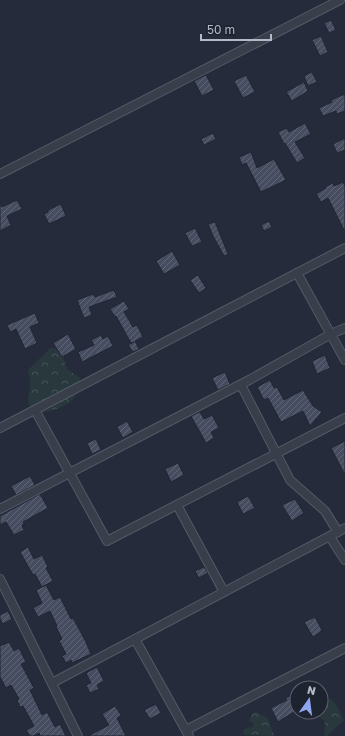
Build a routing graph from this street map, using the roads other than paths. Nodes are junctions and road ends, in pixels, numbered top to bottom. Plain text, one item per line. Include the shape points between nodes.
1 (340, 0) edge
2 (0, 174) edge
3 (345, 248) edge
4 (296, 274) junction
5 (345, 328) edge
6 (330, 334) junction
7 (345, 360) edge
8 (241, 385) junction
9 (35, 410) junction
10 (345, 418) edge
11 (0, 428) edge
12 (277, 453) junction
13 (69, 474) junction
14 (177, 505) junction
15 (0, 508) edge
16 (342, 530) edge
17 (330, 537) junction
18 (345, 560) edge
19 (0, 579) edge
20 (224, 592) junction
21 (135, 639) junction
22 (345, 648) edge
23 (52, 683) junction
24 (188, 733) edge
25 (78, 736) edge

1 - 2 street
3 - 4 street
4 - 6 street
4 - 9 street
5 - 6 street
6 - 7 street
6 - 8 street
8 - 12 street
8 - 13 street
9 - 11 street
9 - 13 street
10 - 12 street
12 - 14 street
12 - 16 street via 290,480
13 - 14 street via 106,541
13 - 15 street
14 - 20 street
16 - 17 street
17 - 18 street
17 - 20 street
19 - 23 street
20 - 21 street
21 - 23 street
21 - 24 street
22 - 24 street
23 - 25 street

